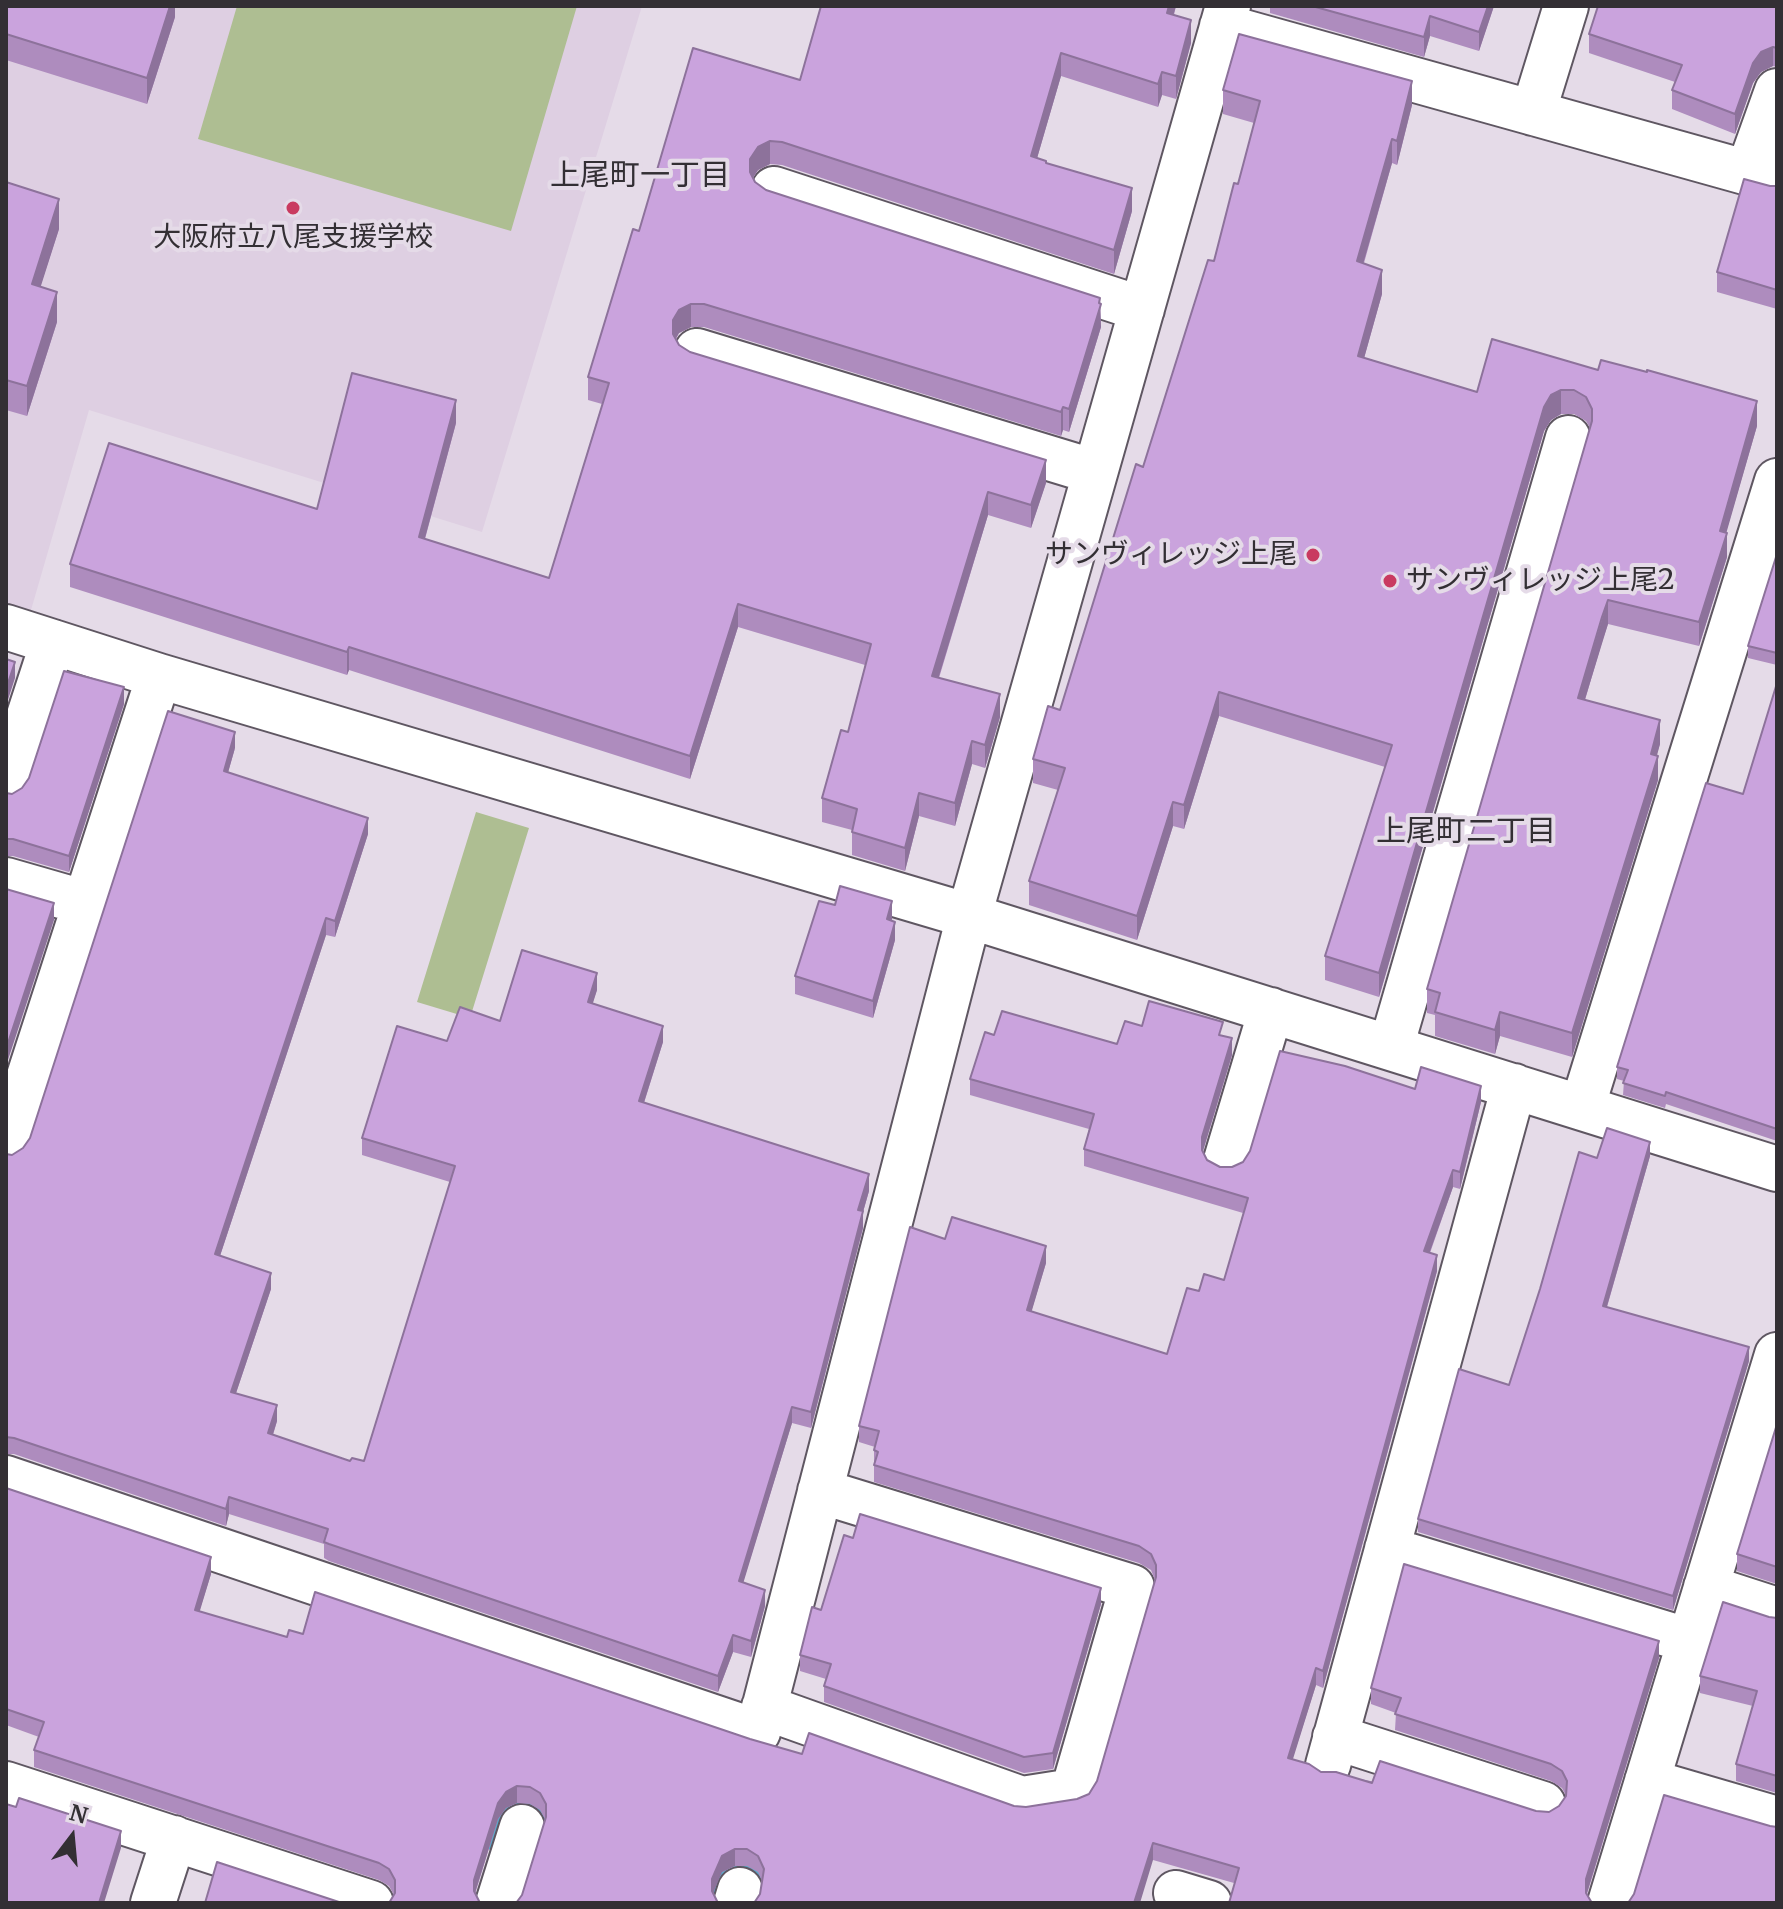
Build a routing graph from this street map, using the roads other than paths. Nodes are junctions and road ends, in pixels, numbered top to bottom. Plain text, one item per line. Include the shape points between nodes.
1 (1566, 6) edge
2 (1225, 16) edge
3 (1777, 91) edge
4 (1533, 113) junction
5 (1763, 176) edge
6 (774, 189) edge
7 (1142, 309) junction
8 (697, 351) edge
9 (1568, 438) dead end
10 (1095, 472) junction
11 (1777, 481) edge
12 (6, 627) edge
13 (53, 642) junction
14 (159, 676) junction
15 (6, 786) edge
16 (6, 880) edge
17 (86, 903) junction
18 (969, 916) junction
19 (1271, 1010) junction
20 (1391, 1047) junction
21 (1514, 1086) junction
22 (1582, 1108) junction
23 (6, 1147) edge
24 (1226, 1160) dead end
25 (1777, 1169) edge
26 (1777, 1355) edge
27 (6, 1478) edge
28 (820, 1491) junction
29 (1387, 1549) junction
30 (1706, 1587) junction
31 (1777, 1610) edge
32 (1690, 1641) junction
33 (764, 1707) junction
34 (1647, 1781) junction
35 (6, 1784) edge
36 (1543, 1804) dead end
37 (1777, 1819) edge
38 (522, 1827) dead end
39 (174, 1838) junction
40 (153, 1903) edge
41 (371, 1903) edge
42 (498, 1903) edge
43 (1610, 1903) edge

1 - 4 street
2 - 4 street
2 - 7 street
3 - 5 street
4 - 5 street
6 - 7 street
7 - 10 street
8 - 10 street
9 - 20 street
10 - 18 street
11 - 22 street
12 - 13 street
13 - 14 street
13 - 15 street
14 - 17 street
14 - 18 street
16 - 17 street
17 - 23 street
18 - 19 street
18 - 28 street
19 - 20 street
19 - 24 street
20 - 21 street
21 - 22 street
21 - 29 street
22 - 25 street
26 - 30 street
27 - 33 street via 758,1732
28 - 33 street
28 - 33 street via 1132,1587 1073,1791 1022,1799
29 - 32 street
29 - 36 street via 1332,1751
30 - 31 street
30 - 32 street
32 - 34 street
34 - 37 street
34 - 43 street
35 - 39 street
38 - 42 street
39 - 40 street
39 - 41 street

